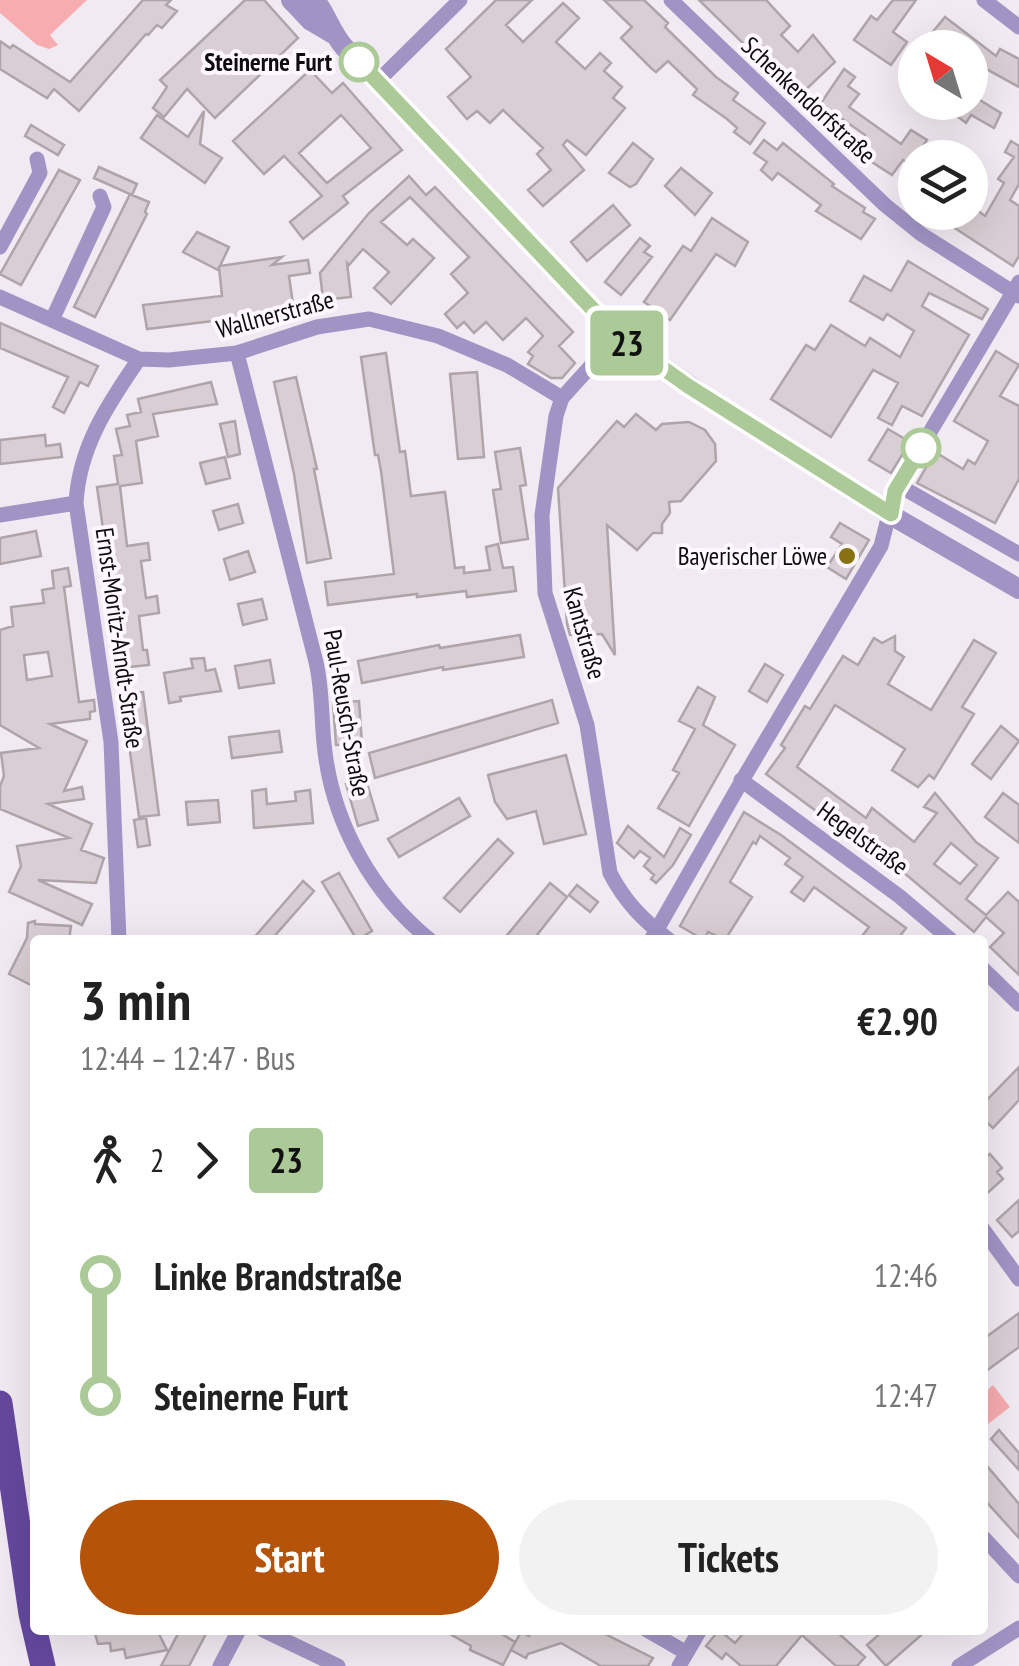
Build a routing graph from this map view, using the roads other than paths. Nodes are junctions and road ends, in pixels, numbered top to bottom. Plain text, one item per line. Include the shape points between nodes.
1 (291, 0) edge
2 (315, 0) edge
3 (460, 0) edge
4 (670, 0) edge
5 (984, 0) edge
6 (1019, 26) edge
7 (333, 34) junction
8 (377, 82) junction
9 (37, 160) dead end
10 (100, 196) dead end
11 (0, 247) edge
12 (1017, 290) edge
13 (0, 297) edge
14 (52, 320) junction
15 (618, 336) junction
16 (237, 353) junction
17 (139, 358) junction
18 (562, 398) junction
19 (898, 485) junction
20 (76, 503) junction
21 (891, 514) junction
22 (0, 515) edge
23 (1019, 554) edge
24 (1019, 589) edge
25 (742, 780) junction
26 (119, 935) edge
27 (424, 935) edge
28 (657, 935) edge
29 (660, 935) edge
30 (945, 935) edge
31 (988, 974) edge
32 (1019, 1004) edge
33 (988, 1236) edge
34 (1019, 1279) edge
35 (0, 1403) edge
36 (988, 1542) edge
37 (1019, 1576) edge
38 (30, 1614) edge
39 (1019, 1628) edge
40 (35, 1635) edge
41 (237, 1635) edge
42 (274, 1635) edge
43 (653, 1635) edge
44 (697, 1635) edge
45 (682, 1659) edge
46 (43, 1666) edge
47 (220, 1666) edge
48 (338, 1666) edge
49 (959, 1666) edge

1 - 7 street
2 - 7 street
3 - 8 street
4 - 12 street, Schenkendorfstraße via 885,205
5 - 6 street
7 - 8 street
8 - 15 street
9 - 11 street via 40,174
10 - 14 street via 104,207
12 - 19 street
13 - 14 street, Wallnerstraße
14 - 17 street, Wallnerstraße
15 - 18 street
15 - 21 street
16 - 17 street, Wallnerstraße
16 - 18 street, Wallnerstraße via 327,324 369,320 438,336
16 - 27 street, Paul-Reusch-Straße via 318,668 325,752 344,825 370,874
17 - 20 street, Ernst-Moritz-Arndt-Straße via 88,444
18 - 28 street, Kantstraße via 542,515 544,593 587,725 610,873
19 - 21 street
19 - 23 street
20 - 22 street
20 - 26 street, Ernst-Moritz-Arndt-Straße via 110,742
21 - 24 street
21 - 25 street via 881,546
25 - 29 street
25 - 30 street, Hegelstraße
31 - 32 street
33 - 34 street
35 - 38 main road
36 - 37 street
39 - 49 street
40 - 46 main road
41 - 47 street
42 - 48 street
43 - 45 street
44 - 45 street

